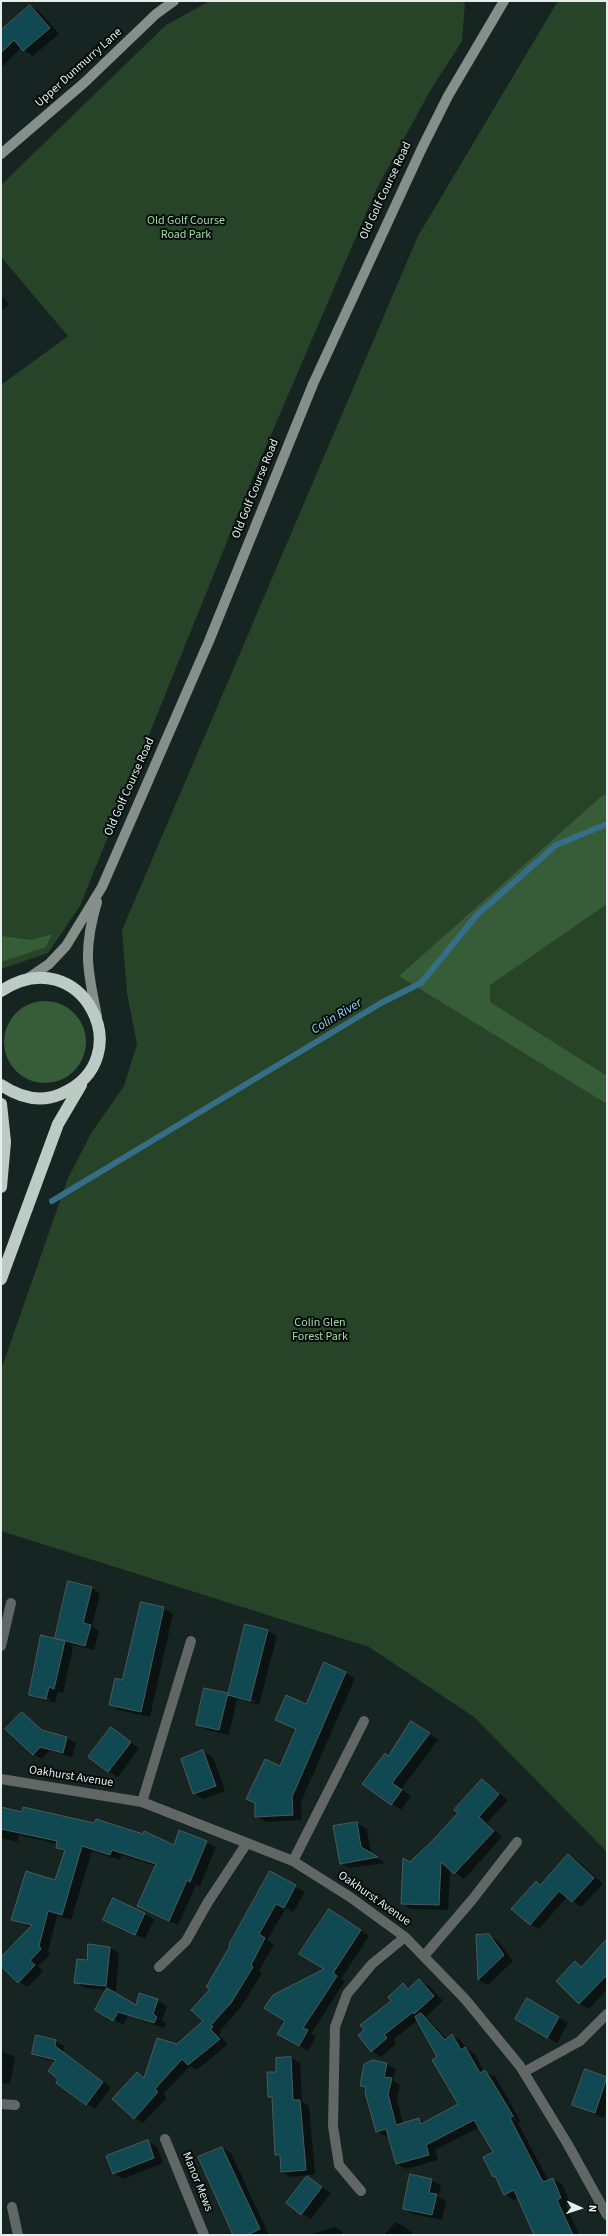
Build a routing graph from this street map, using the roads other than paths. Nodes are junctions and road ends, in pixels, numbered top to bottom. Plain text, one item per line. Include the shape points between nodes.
1 (174, 1) edge
2 (504, 1) edge
3 (1, 154) edge
4 (102, 887) junction
5 (27, 978) junction
6 (7, 983) edge
7 (1, 991) edge
8 (98, 1024) junction
9 (86, 1078) junction
10 (1, 1085) edge
11 (1, 1104) edge
12 (1, 1187) edge
13 (1, 1279) edge
14 (11, 1603) dead end
15 (191, 1641) dead end
16 (1, 1646) edge
17 (364, 1721) dead end
18 (1, 1779) edge
19 (142, 1802) junction
20 (247, 1842) junction
21 (517, 1842) dead end
22 (293, 1861) junction
23 (405, 1937) junction
24 (424, 1956) junction
25 (159, 1966) dead end
26 (607, 2014) edge
27 (524, 2072) junction
28 (1, 2104) edge
29 (15, 2105) dead end
30 (165, 2139) dead end
31 (361, 2191) dead end
32 (12, 2207) dead end
33 (607, 2215) edge
34 (18, 2235) edge
35 (204, 2235) edge

1 - 3 street, Upper Dunmurry Lane via 156,14 84,83
2 - 4 street, Old Golf Course Road via 448,96 422,148 323,363 209,641
4 - 5 street, Old Golf Course Road via 66,946 49,964
4 - 8 street via 89,929 86,954
5 - 6 highway
5 - 8 highway via 44,977 62,982 78,991 91,1006
6 - 7 highway
8 - 9 highway via 99,1049 96,1061
9 - 10 highway via 72,1090 54,1097 42,1098 18,1095
9 - 13 highway via 58,1124
11 - 12 highway via 5,1142
14 - 16 street
15 - 19 street
17 - 22 street
18 - 19 street, Oakhurst Avenue
19 - 20 street, Oakhurst Avenue
20 - 22 street, Oakhurst Avenue
20 - 25 street via 186,1941
21 - 24 street
22 - 23 street, Oakhurst Avenue via 350,1897
23 - 24 street, Oakhurst Avenue
23 - 31 street via 372,1964 347,1994 334,2027 333,2126 339,2165
24 - 27 street, Oakhurst Avenue via 465,1999
26 - 27 street via 580,2041
27 - 33 street, Oakhurst Avenue
28 - 29 street
30 - 35 street, Manor Mews
32 - 34 street

